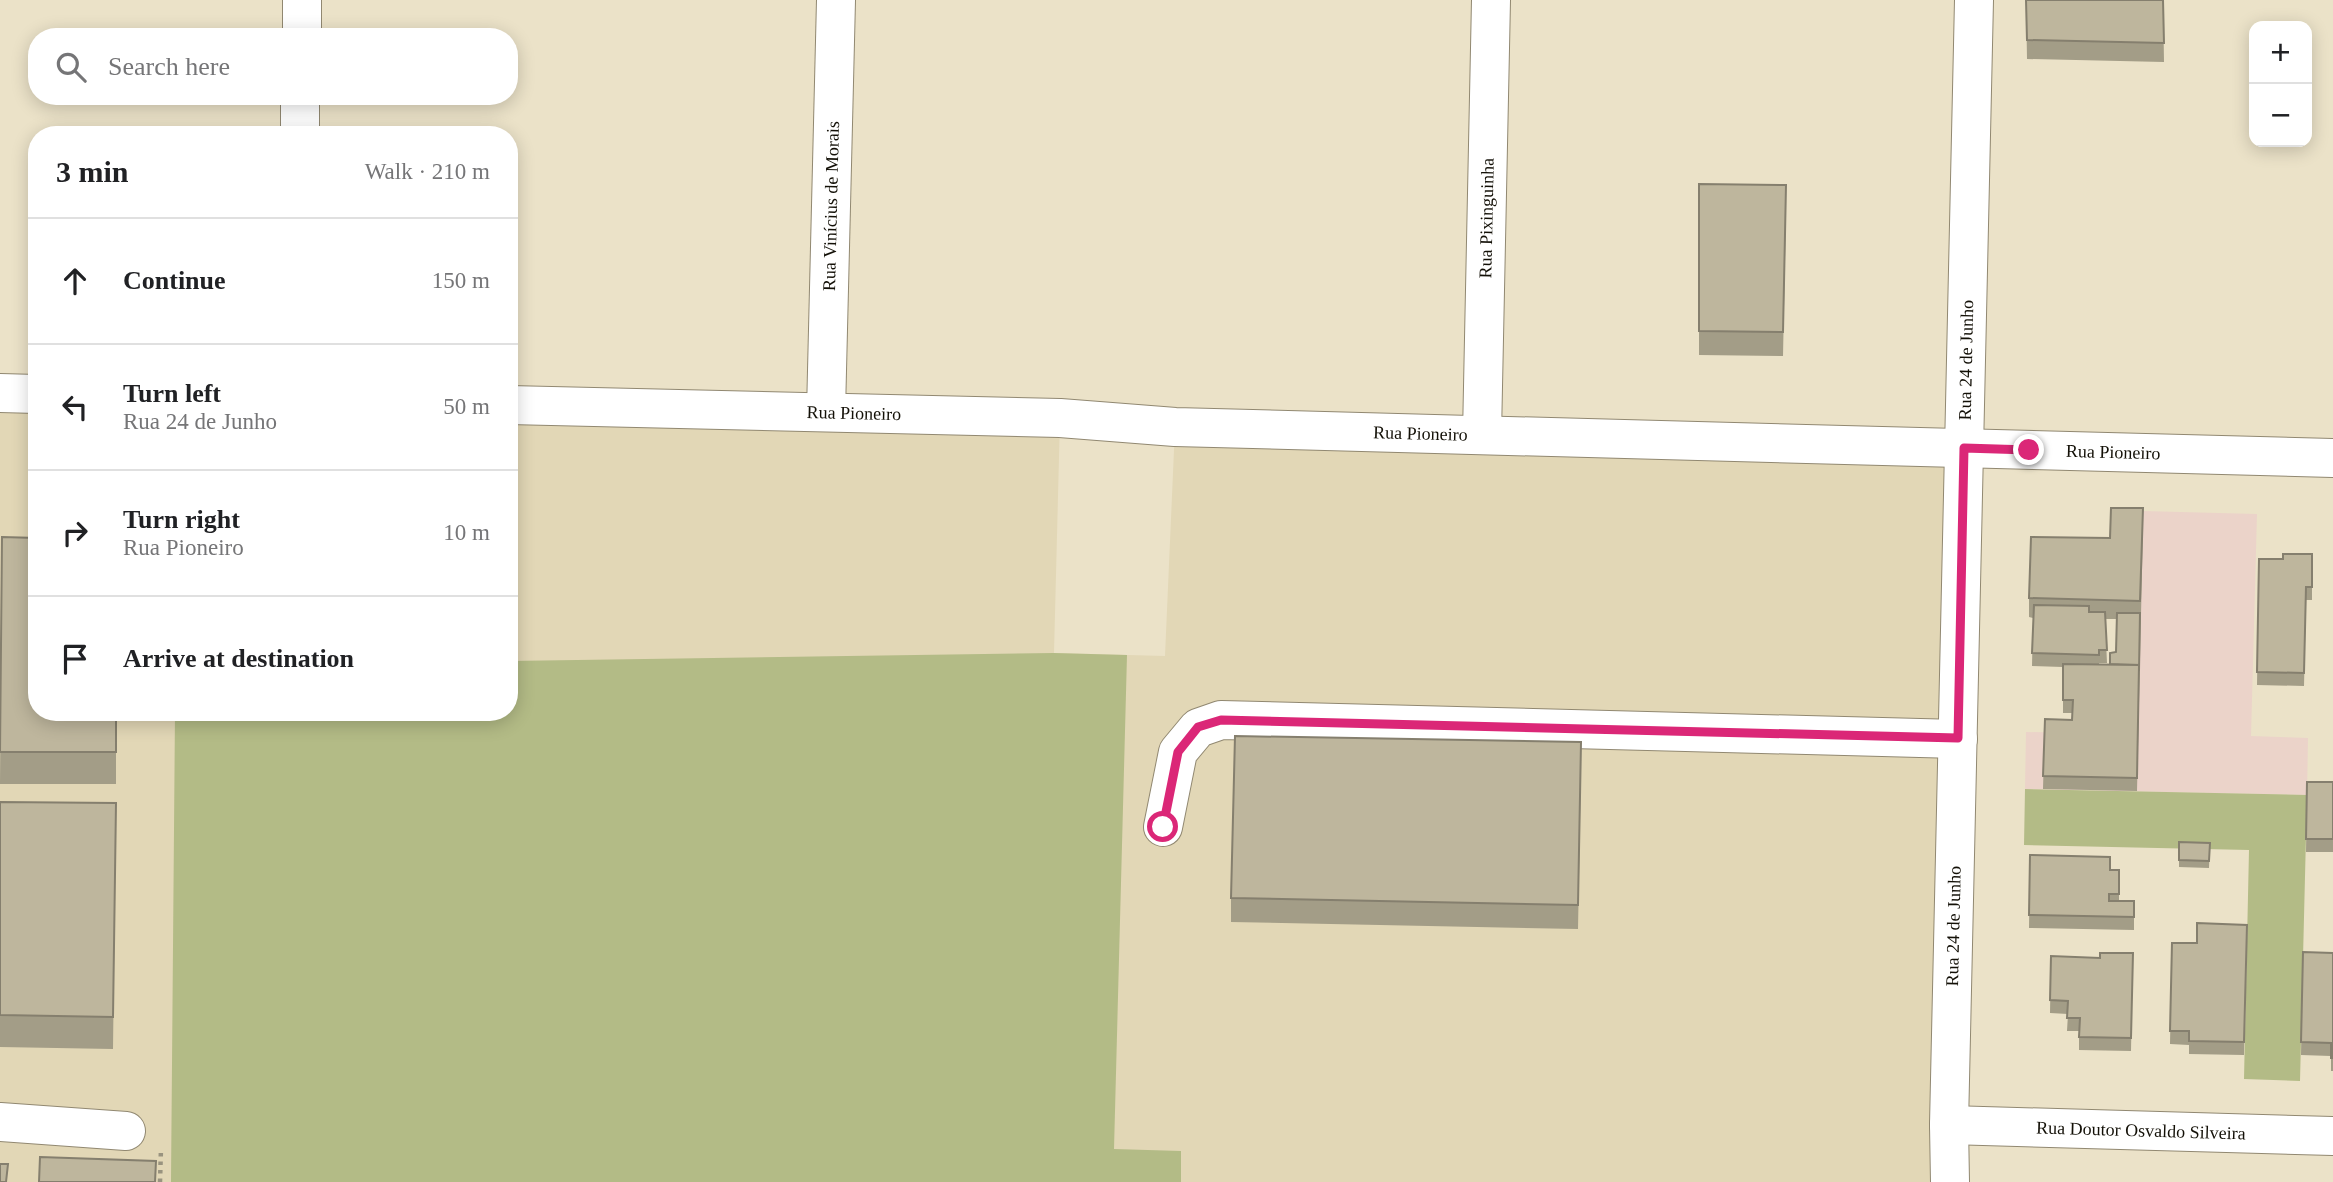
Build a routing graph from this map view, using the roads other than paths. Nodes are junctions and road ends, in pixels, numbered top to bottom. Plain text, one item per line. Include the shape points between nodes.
1 (302, 0) edge
2 (836, 0) edge
3 (1491, 0) edge
4 (1974, 0) edge
5 (302, 28) edge
6 (300, 105) edge
7 (300, 126) edge
8 (0, 393) edge
9 (28, 394) edge
10 (518, 405) edge
11 (826, 412) junction
12 (1482, 435) junction
13 (1964, 448) junction
14 (2333, 458) edge
15 (1958, 738) junction
16 (1163, 827) dead end
17 (0, 1122) edge
18 (1948, 1125) junction
19 (126, 1131) dead end
20 (2333, 1136) edge
21 (1950, 1182) edge

1 - 5 street
2 - 11 street, Rua Vinícius de Morais
3 - 12 street, Rua Pixinguinha
4 - 13 street, Rua 24 de Junho
6 - 7 street
8 - 9 street
10 - 11 street, Rua Pioneiro
11 - 12 street, Rua Pioneiro
12 - 13 street, Rua Pioneiro
13 - 14 street, Rua Pioneiro
13 - 15 street, Rua 24 de Junho
15 - 16 street via 1221,720 1198,727 1178,752
15 - 18 street, Rua 24 de Junho
17 - 19 street
18 - 20 street, Rua Doutor Osvaldo Silveira
18 - 21 street, Rua 24 de Junho

